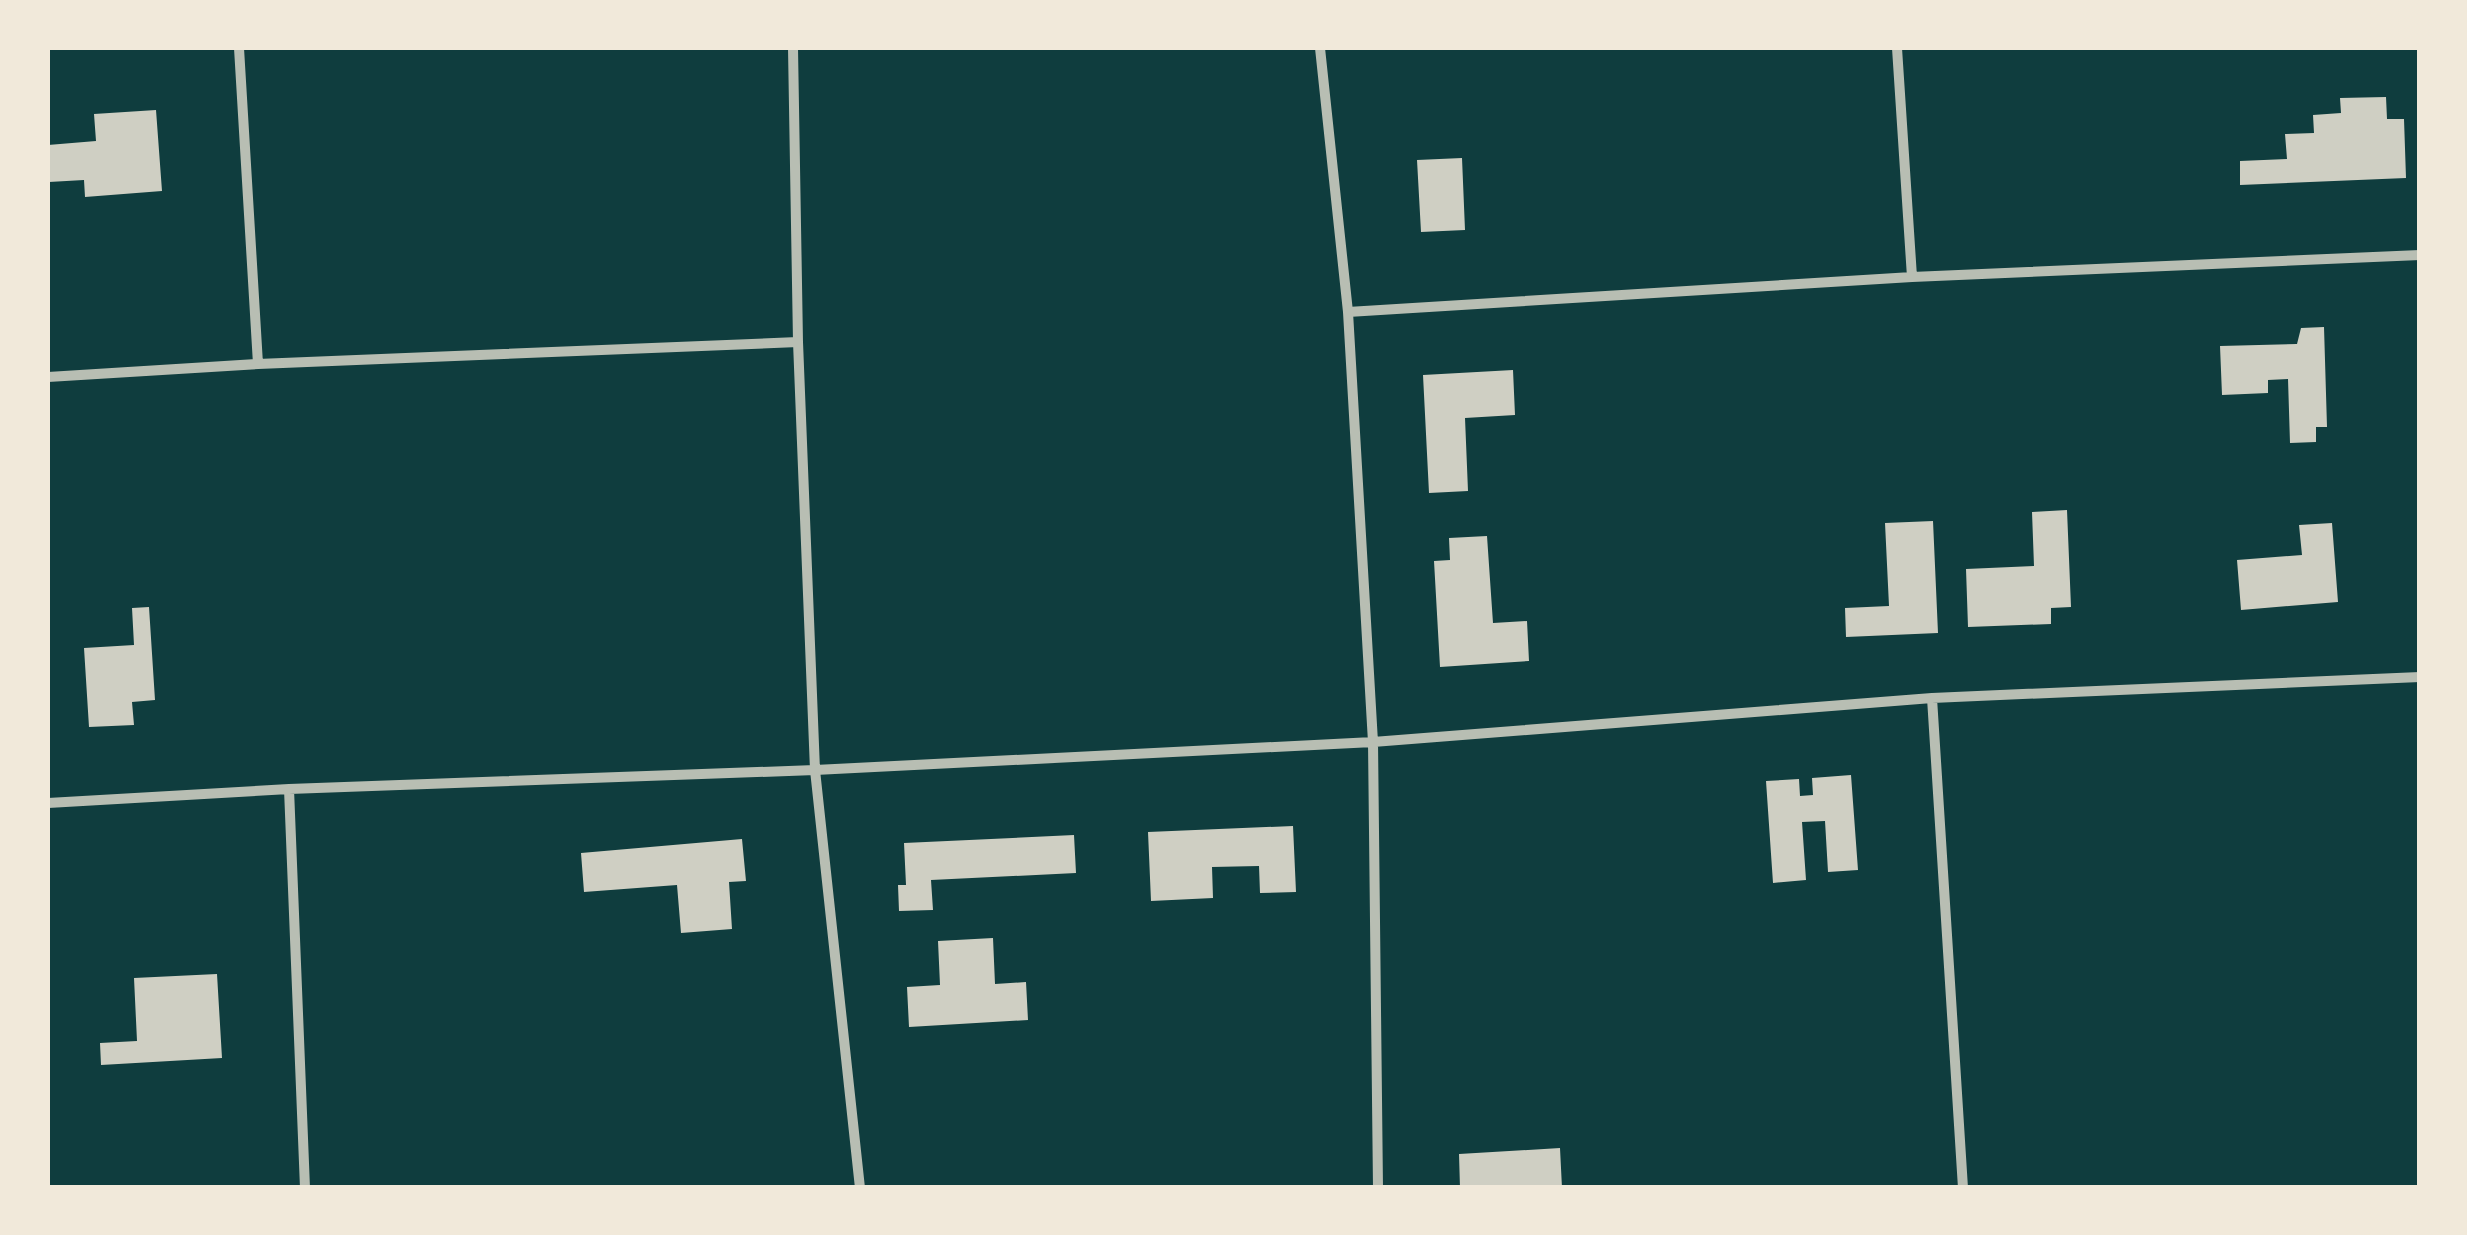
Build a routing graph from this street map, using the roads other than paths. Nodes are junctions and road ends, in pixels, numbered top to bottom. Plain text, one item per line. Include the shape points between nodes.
1 (239, 48) edge
2 (793, 48) edge
3 (1320, 48) edge
4 (1896, 48) edge
5 (2420, 254) edge
6 (1912, 277) junction
7 (1348, 312) junction
8 (798, 342) junction
9 (258, 364) junction
10 (48, 377) edge
11 (2420, 677) edge
12 (1932, 698) junction
13 (1373, 742) junction
14 (815, 770) junction
15 (289, 789) junction
16 (48, 802) edge
17 (304, 1188) edge
18 (860, 1188) edge
19 (1378, 1188) edge
20 (1963, 1188) edge

1 - 9 street
2 - 8 street
3 - 7 street
4 - 6 street
5 - 6 street
6 - 7 street
7 - 13 street
8 - 9 street
8 - 14 street
9 - 10 street
11 - 12 street
12 - 13 street
12 - 20 street
13 - 14 street
13 - 19 street
14 - 15 street
14 - 18 street
15 - 16 street
15 - 17 street

